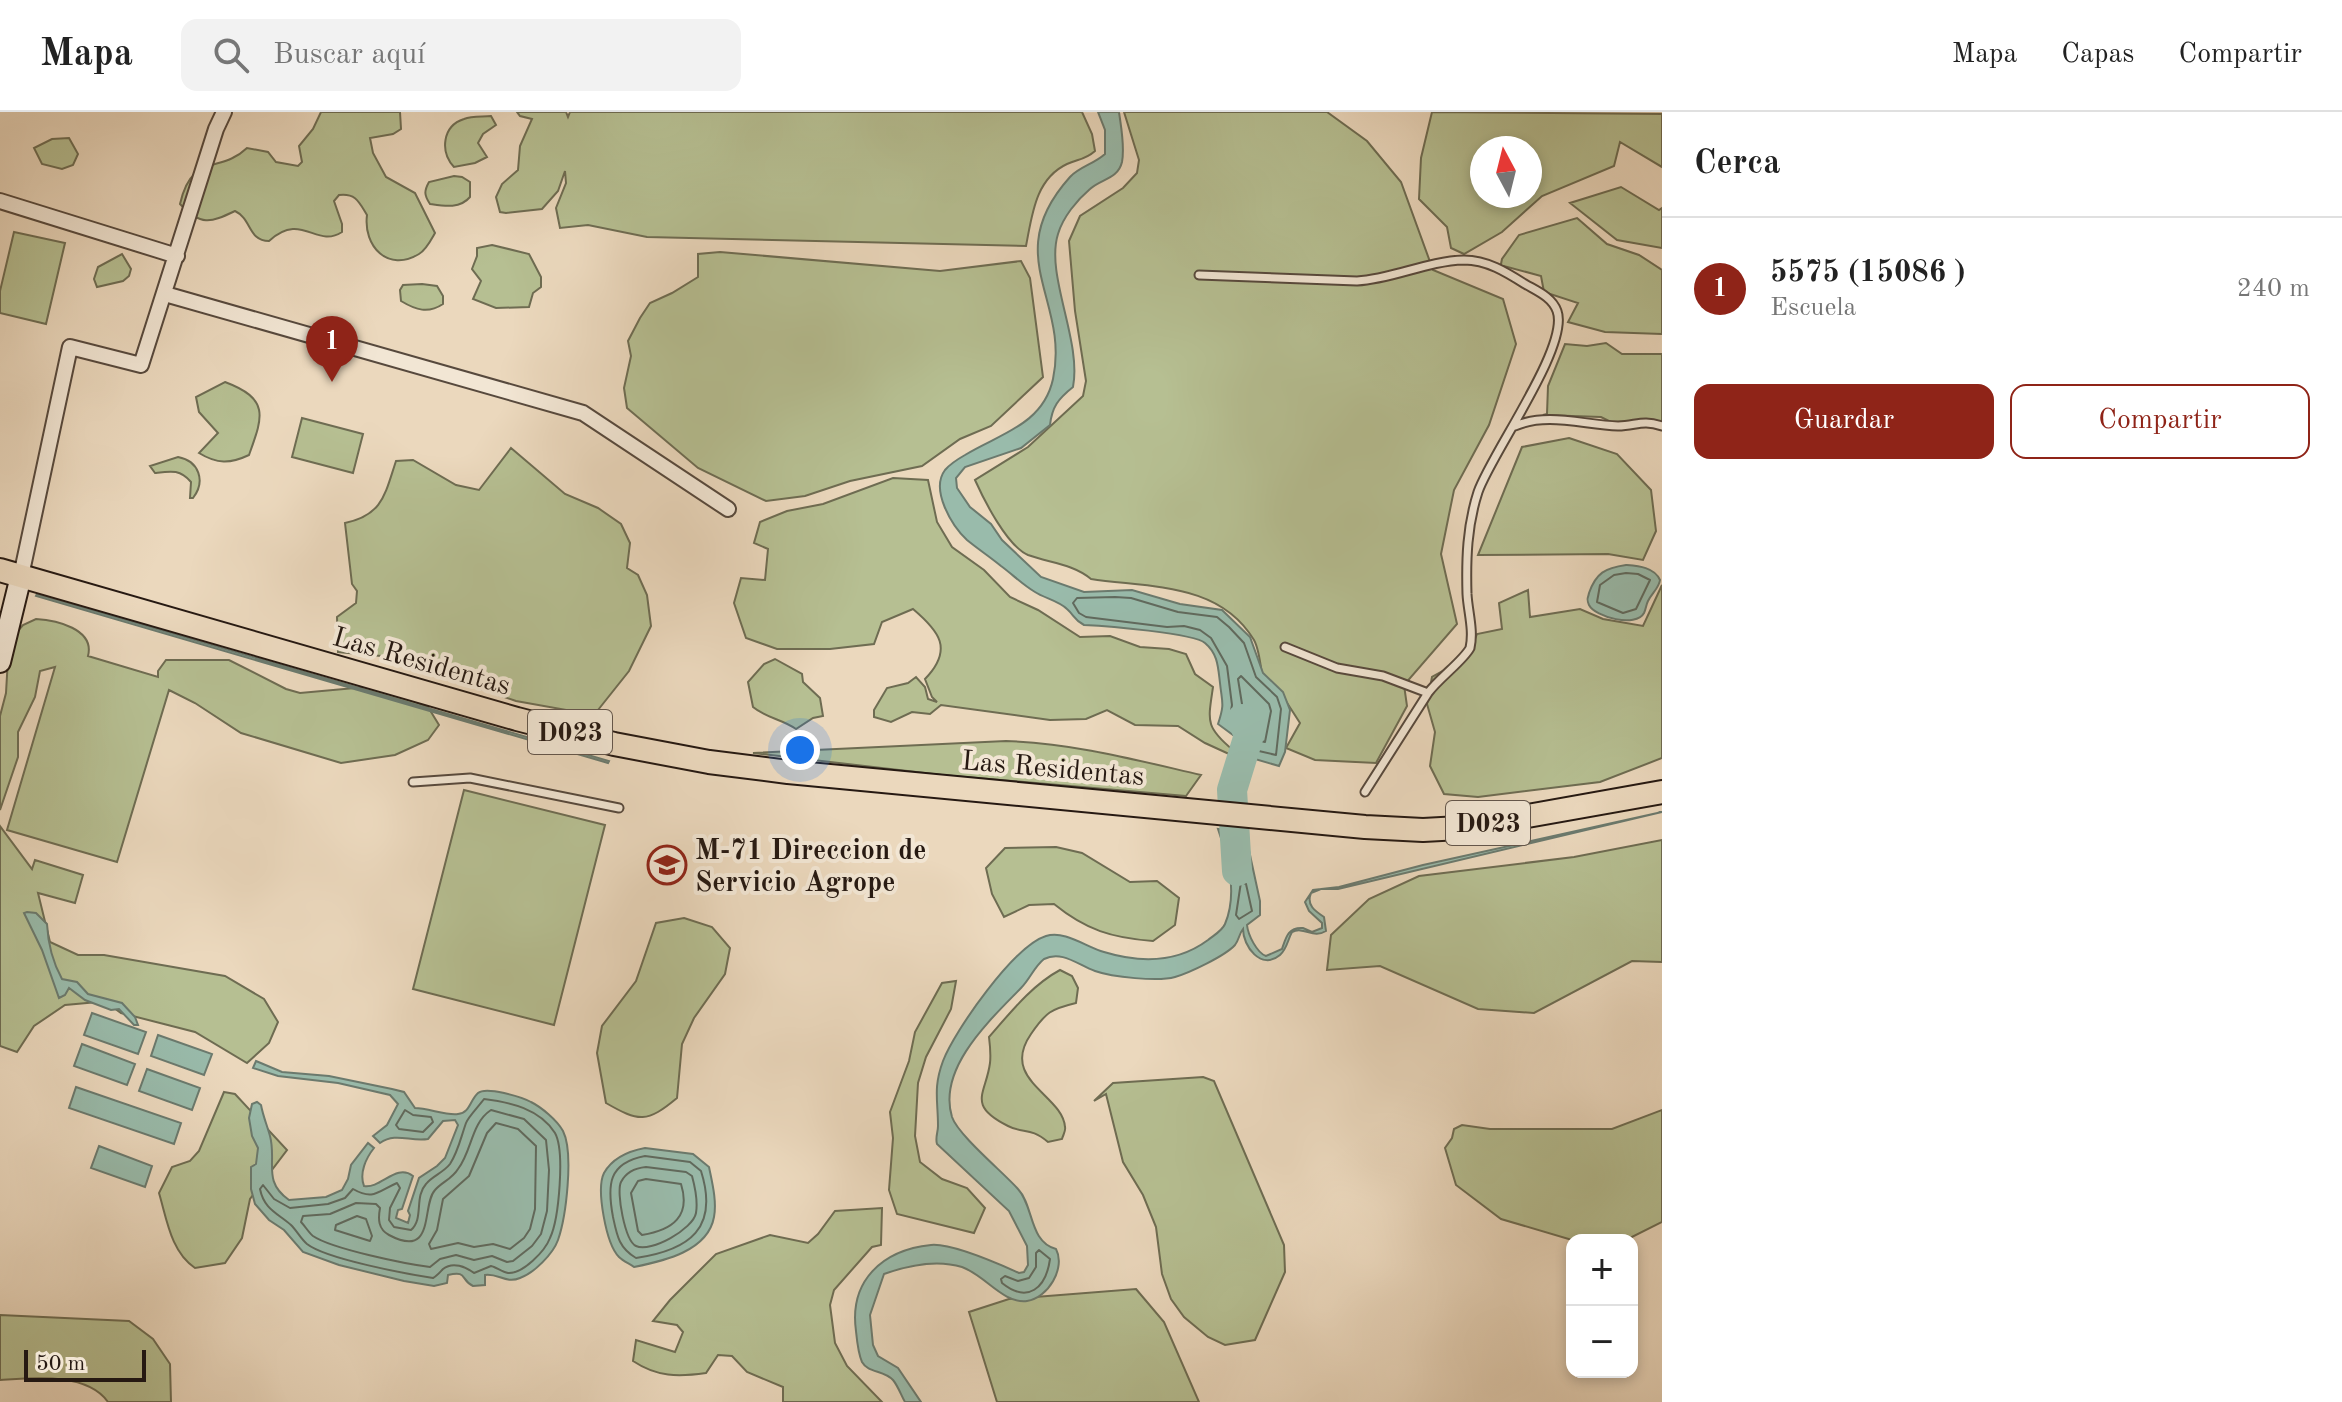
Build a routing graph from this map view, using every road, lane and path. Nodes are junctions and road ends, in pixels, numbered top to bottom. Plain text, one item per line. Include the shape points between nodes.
1 (224, 112) edge
2 (0, 201) edge
3 (177, 256) junction
4 (1199, 275) dead end
5 (165, 294) junction
6 (1662, 426) edge
7 (1513, 427) junction
8 (728, 509) dead end
9 (10, 573) edge
10 (1285, 647) dead end
11 (0, 662) edge
12 (1428, 693) junction
13 (413, 782) dead end
14 (1365, 792) dead end
15 (1662, 792) edge
16 (619, 808) dead end

1 - 3 street
2 - 3 street
3 - 5 street
4 - 7 lane via 1357,281 1449,261 1486,263 1550,299 1558,316 1558,329
5 - 8 street via 583,413
5 - 9 street via 141,365 70,347
6 - 7 lane via 1646,421 1622,426 1535,420
7 - 12 lane via 1484,476 1471,516 1470,648
9 - 11 main road
9 - 15 main road, Las Residentas / D023 via 517,719 709,762 1408,829 1460,828
10 - 12 lane via 1337,668 1383,676
12 - 14 lane
13 - 16 lane via 470,778

